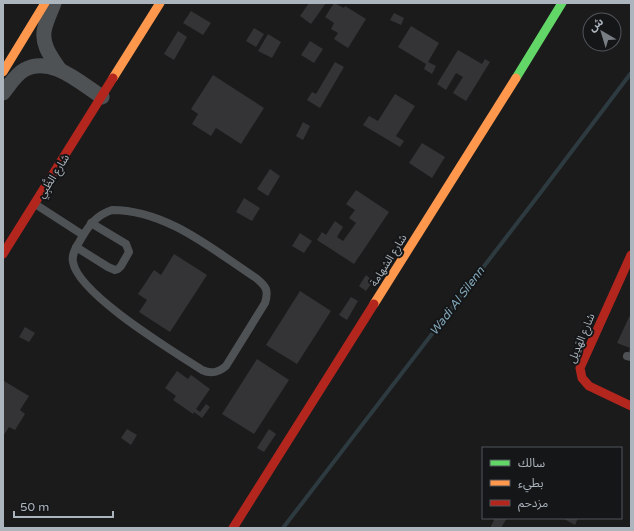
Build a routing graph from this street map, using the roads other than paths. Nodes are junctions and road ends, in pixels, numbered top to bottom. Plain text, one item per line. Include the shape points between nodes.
1 (44, 3) edge
2 (54, 3) edge
3 (160, 3) edge
4 (562, 3) edge
5 (60, 70) junction
6 (3, 72) edge
7 (3, 93) edge
8 (102, 97) junction
9 (35, 204) junction
10 (91, 223) junction
11 (83, 235) junction
12 (76, 247) junction
13 (3, 254) edge
14 (631, 255) edge
15 (631, 406) edge
16 (233, 528) edge

1 - 6 street
2 - 5 street via 43,35 44,44
3 - 8 street, شارع الظَّبِي
4 - 16 street, شارع الشهامة
5 - 7 street via 32,67 18,75
5 - 8 street
8 - 9 street, شارع الظَّبِي
9 - 11 lane
9 - 13 street, شارع الظَّبِي
10 - 11 lane
10 - 12 lane via 126,244 129,252 121,266 118,269 111,269
10 - 12 lane via 112,210 136,212 165,222 197,239 262,283 266,288 265,303 226,366 214,373 208,372 128,320 100,298 74,268 72,260
11 - 12 lane
14 - 15 street, شارع الهَدِيل via 580,368 580,375 589,386

